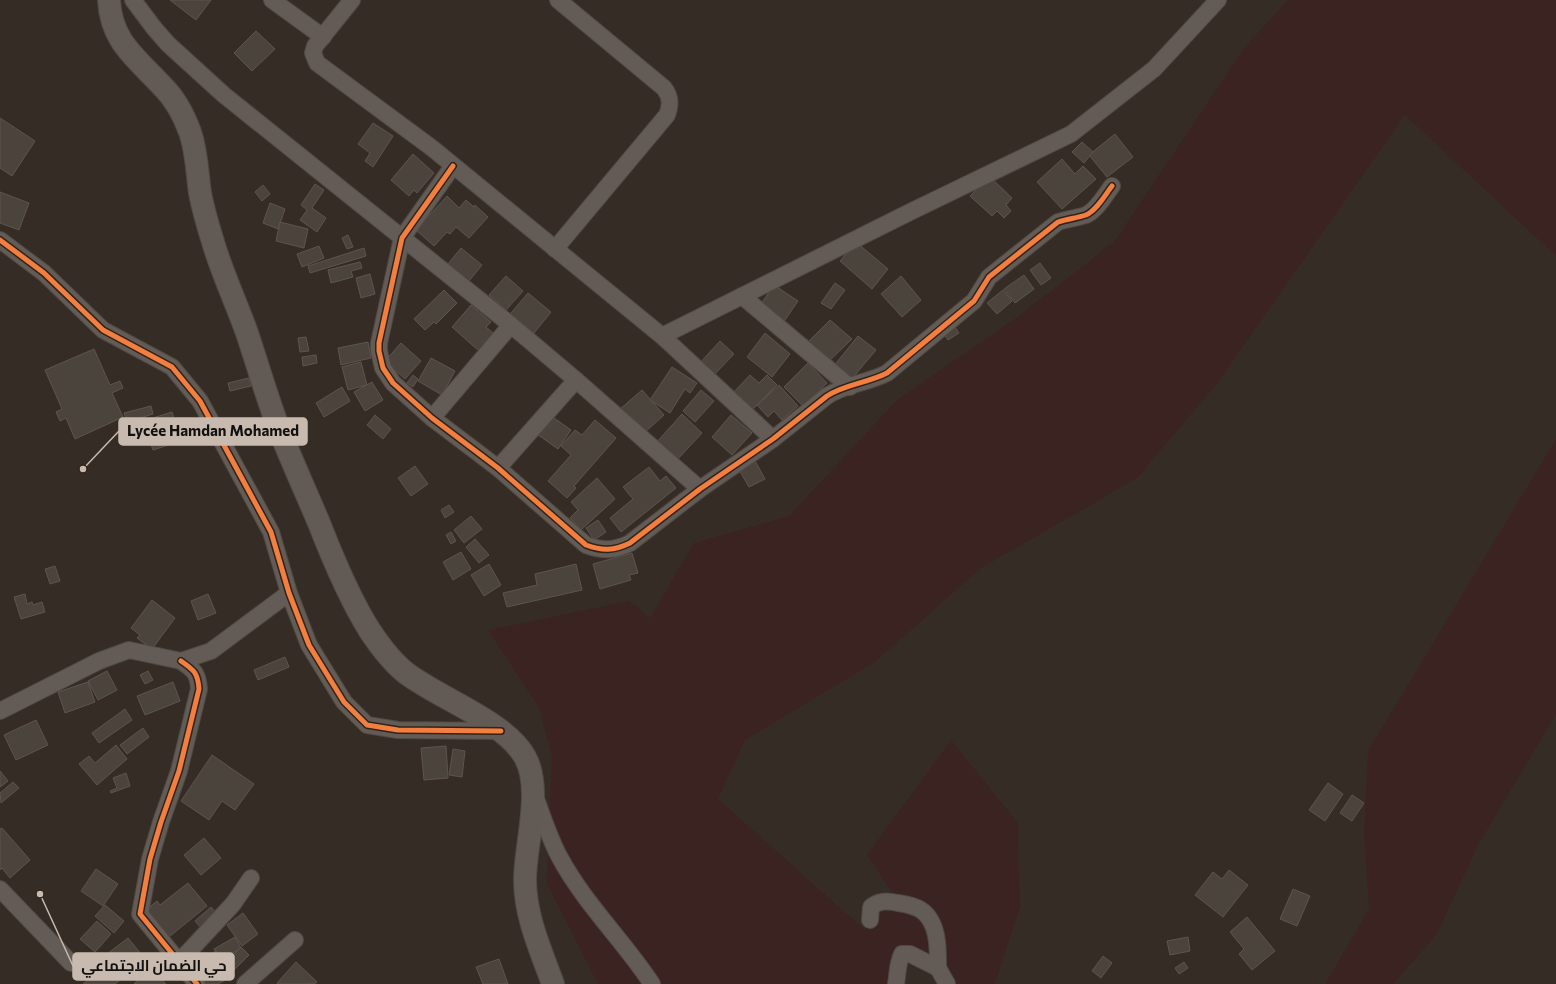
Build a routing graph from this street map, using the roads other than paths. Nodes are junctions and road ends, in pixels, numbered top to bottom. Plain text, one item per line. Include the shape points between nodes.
1 (109, 0) edge
2 (133, 0) edge
3 (272, 0) edge
4 (352, 0) edge
5 (558, 0) edge
6 (1218, 0) edge
7 (323, 37) junction
8 (453, 166) junction
9 (1112, 186) dead end
10 (402, 238) junction
11 (0, 240) edge
12 (555, 249) junction
13 (742, 296) junction
14 (511, 325) junction
15 (662, 336) junction
16 (576, 380) junction
17 (850, 386) junction
18 (432, 418) junction
19 (773, 439) junction
20 (498, 468) junction
21 (700, 489) junction
22 (289, 593) junction
23 (181, 661) junction
24 (0, 710) edge
25 (501, 731) junction
26 (534, 793) junction
27 (251, 878) dead end
28 (0, 889) edge
29 (870, 920) dead end
30 (295, 940) dead end
31 (179, 962) junction
32 (71, 963) dead end
33 (938, 968) junction
34 (197, 984) edge
35 (246, 984) edge
36 (552, 984) edge
37 (652, 984) edge
38 (896, 984) edge
39 (948, 984) edge

1 - 25 main road via 112,25 122,42 141,66 166,89 189,129 197,158 201,197 213,245 278,424 340,574 369,629 388,656 405,672
2 - 10 street via 168,44 224,95
3 - 7 street
4 - 7 street
5 - 12 street via 664,88 670,98 670,104 667,115
6 - 13 street via 1154,69 1071,134
7 - 8 street via 313,50 313,57 317,63
8 - 10 street
8 - 12 street
9 - 17 street via 1092,212 1058,222 989,277 974,301 887,373
10 - 14 street
10 - 18 street via 379,343 379,356 393,383
11 - 22 street via 44,273 103,330 172,367 200,401 271,532
12 - 15 street
13 - 15 street
13 - 17 street
14 - 16 street
14 - 18 street
15 - 19 street
16 - 20 street
16 - 21 street
17 - 19 street via 827,396
18 - 20 street
19 - 21 street
20 - 21 street via 586,545 597,549 619,548 630,543
22 - 23 street via 211,650
22 - 25 street via 309,645 344,702 367,725 398,730
23 - 24 street via 129,650 99,661
23 - 31 street via 192,668 198,678 198,689 179,771 150,859 140,914
25 - 26 main road via 516,744 526,758
26 - 36 main road via 526,863 526,898
26 - 37 street via 558,855 595,912
27 - 31 street via 233,904
28 - 32 street
29 - 33 street via 871,907 877,902 891,901 921,910 934,930 938,947
30 - 35 street
31 - 34 street
33 - 38 street via 910,954 902,954 897,964
33 - 39 street

